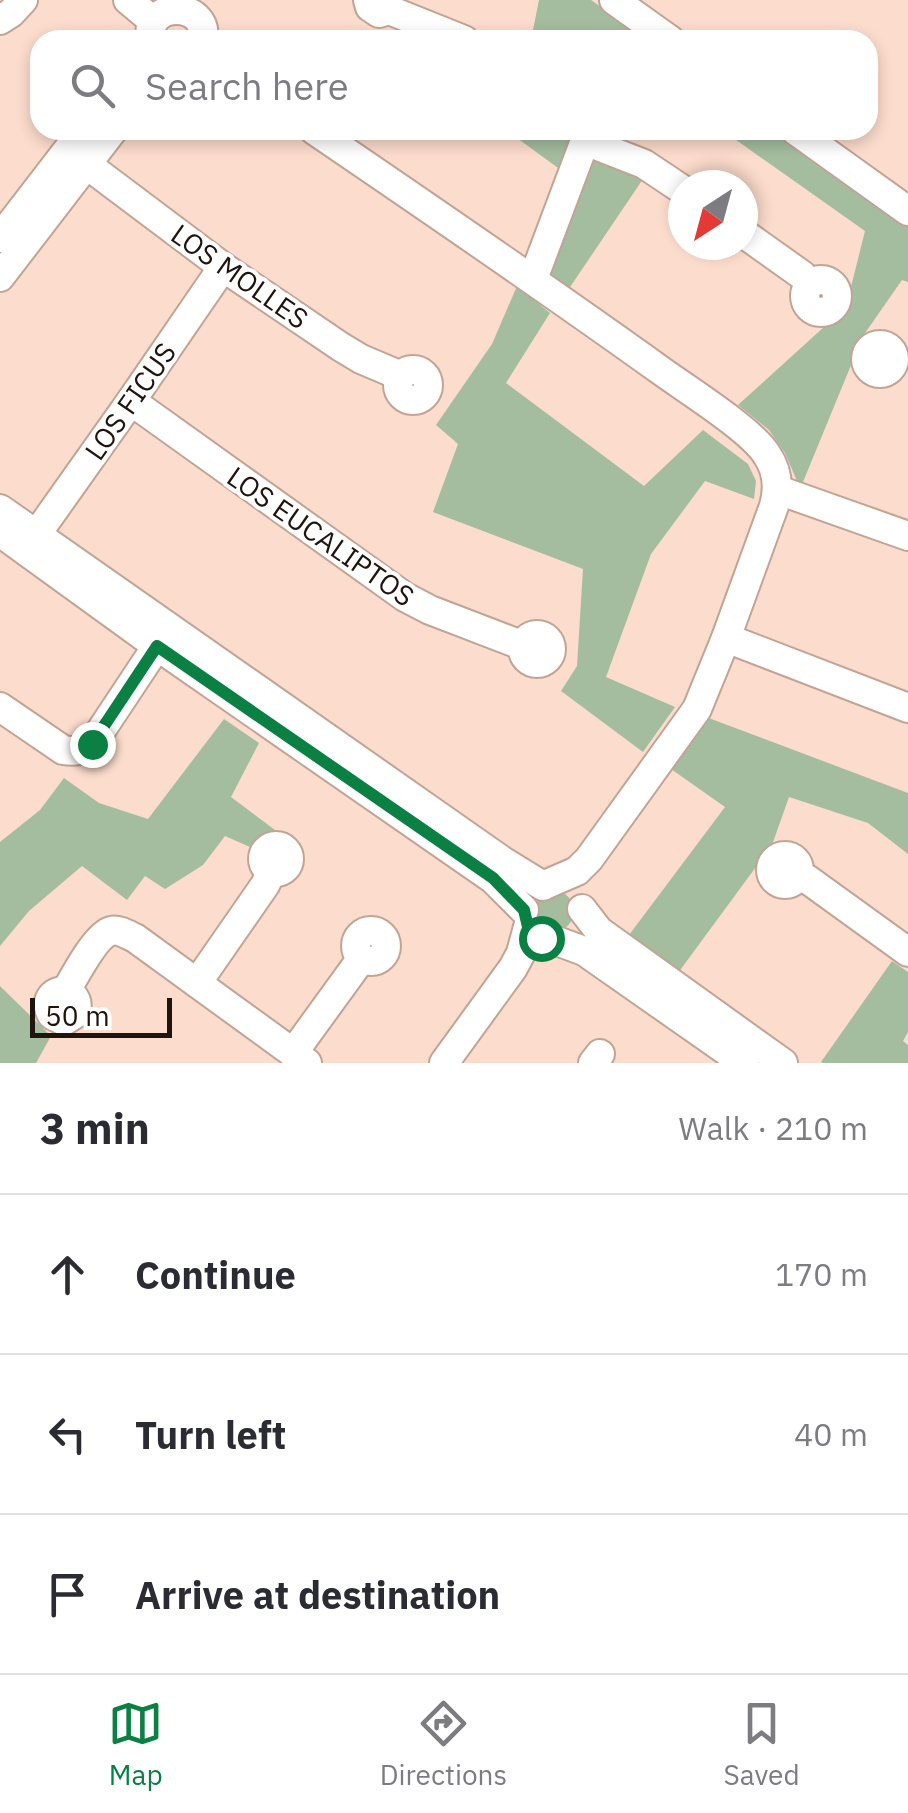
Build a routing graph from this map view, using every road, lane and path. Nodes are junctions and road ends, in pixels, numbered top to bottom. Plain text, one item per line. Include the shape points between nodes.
1 (23, 0) edge
2 (128, 0) edge
3 (214, 0) edge
4 (614, 0) edge
5 (184, 2) edge
6 (384, 4) edge
7 (0, 20) edge
8 (147, 30) edge
9 (152, 30) edge
10 (203, 30) edge
11 (205, 30) edge
12 (442, 30) edge
13 (656, 30) edge
14 (74, 140) edge
15 (105, 140) edge
16 (329, 140) edge
17 (585, 140) edge
18 (595, 140) edge
19 (809, 140) edge
20 (86, 164) junction
21 (668, 180) edge
22 (908, 212) edge
23 (5, 221) edge
24 (758, 244) edge
25 (223, 266) junction
26 (0, 277) edge
27 (533, 279) junction
28 (810, 284) dead end
29 (402, 376) dead end
30 (131, 401) junction
31 (778, 490) junction
32 (0, 509) edge
33 (0, 532) edge
34 (36, 535) junction
35 (908, 536) edge
36 (726, 638) junction
37 (157, 646) junction
38 (524, 646) dead end
39 (0, 707) edge
40 (908, 708) edge
41 (589, 859) junction
42 (272, 871) dead end
43 (798, 877) dead end
44 (545, 885) junction
45 (580, 904) junction
46 (540, 929) junction
47 (908, 952) edge
48 (362, 958) dead end
49 (197, 983) junction
50 (66, 990) dead end
51 (300, 1058) edge
52 (444, 1063) edge
53 (744, 1063) edge
54 (783, 1063) edge

1 - 7 street
2 - 8 street
3 - 11 street
4 - 13 street
5 - 9 street via 164,7
5 - 10 street via 198,14
6 - 12 street
14 - 23 street
15 - 20 street
16 - 27 street
17 - 27 street
18 - 21 street
19 - 22 street
20 - 25 street, LOS MOLLES
20 - 26 street
24 - 28 street
25 - 29 street, LOS MOLLES via 341,347
25 - 30 street, LOS FICUS
27 - 31 street via 754,440 768,455
30 - 34 street, LOS FICUS
30 - 38 street, LOS EUCALIPTOS via 404,597
31 - 35 street
31 - 36 street
32 - 34 street
33 - 37 street
34 - 44 street
36 - 40 street
36 - 41 street via 691,720
37 - 39 street via 83,750 62,750
37 - 46 street via 493,878
41 - 44 street
41 - 45 street via 580,878
42 - 49 street
43 - 47 street
44 - 45 street via 566,886
44 - 46 street via 531,894
45 - 46 street via 572,934
45 - 54 street via 599,931
46 - 52 street via 534,948
46 - 53 street via 584,951
48 - 51 street
49 - 50 street via 135,938 112,930
49 - 51 street

